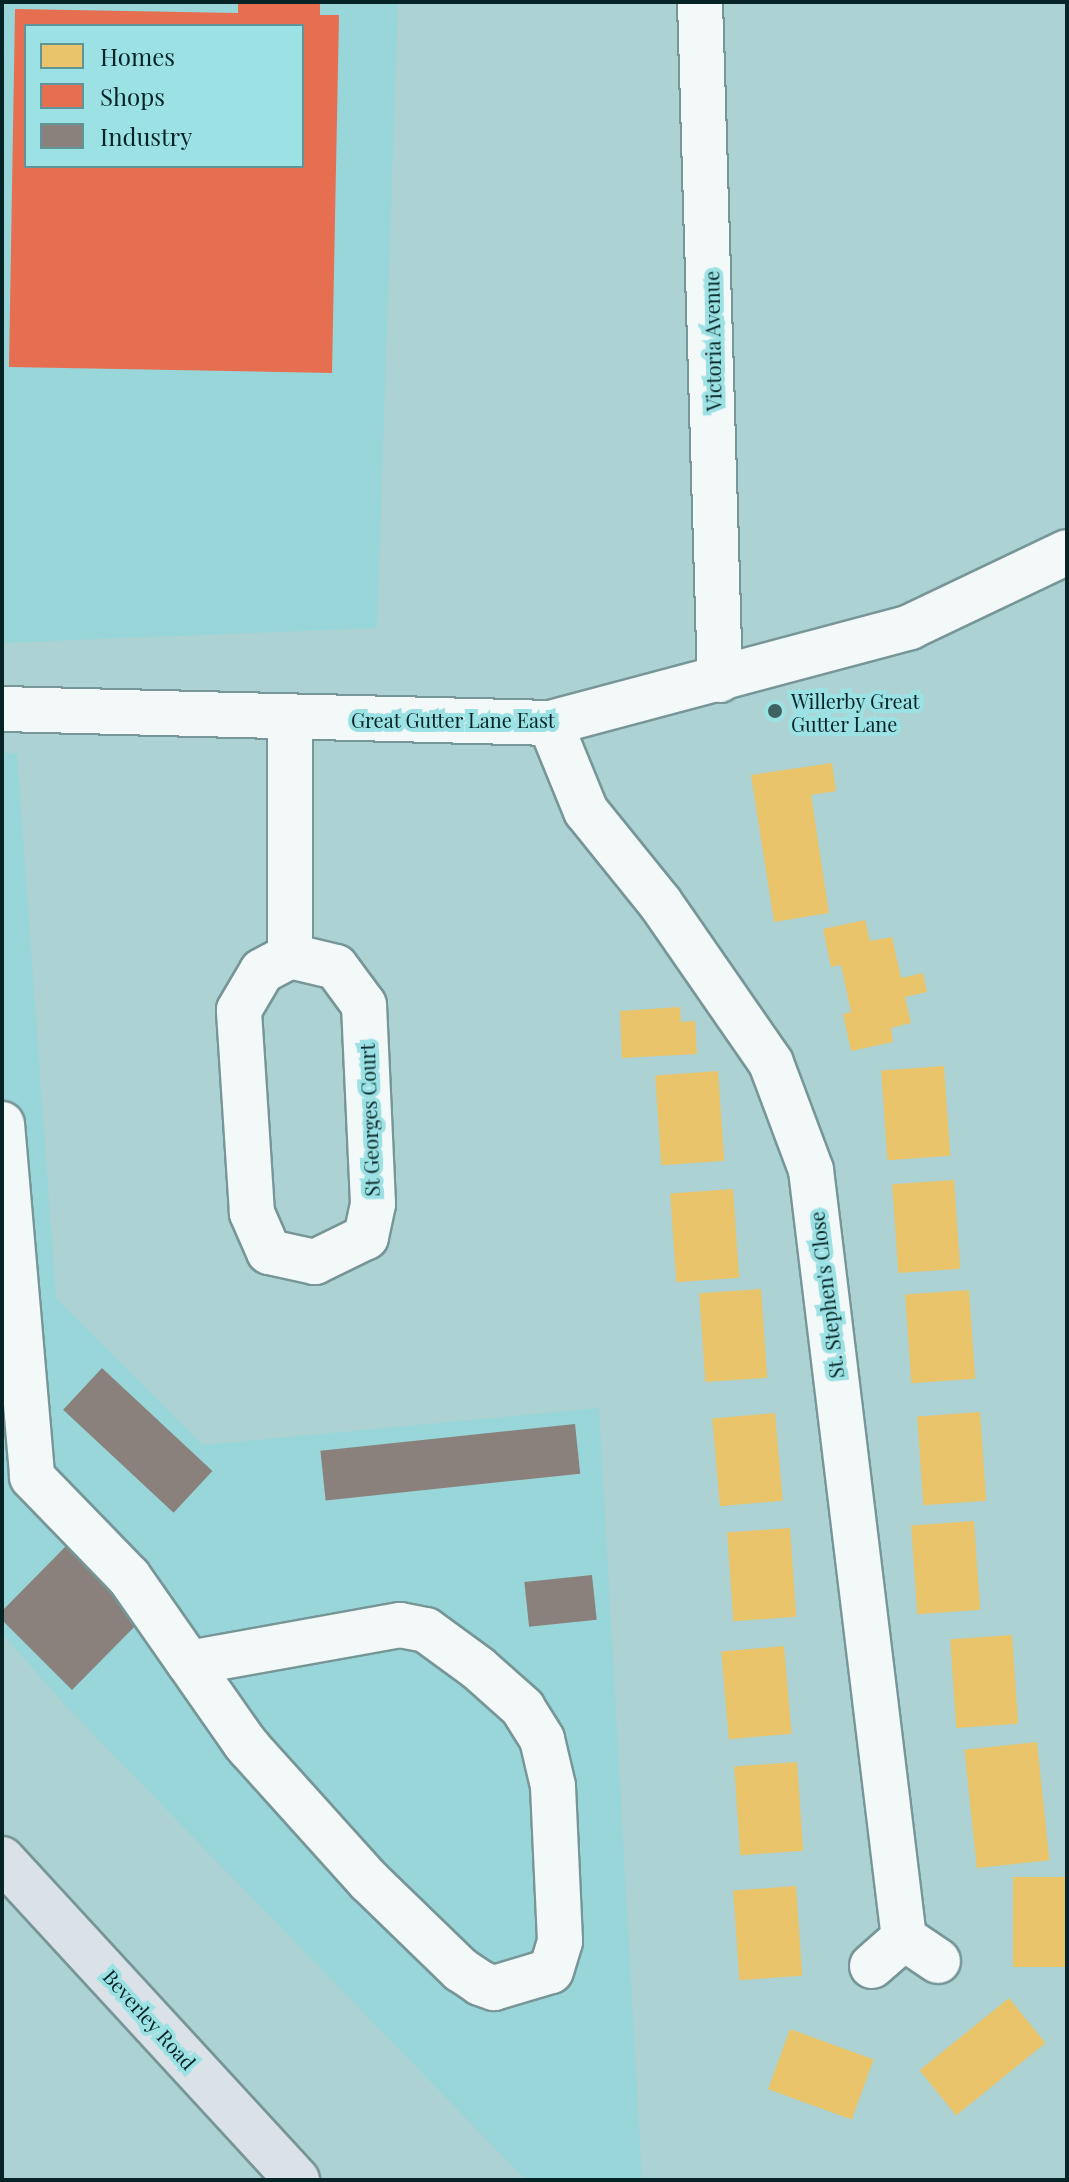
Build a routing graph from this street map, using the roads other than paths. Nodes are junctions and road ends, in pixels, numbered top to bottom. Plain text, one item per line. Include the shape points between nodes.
1 (700, 2) edge
2 (1067, 552) edge
3 (720, 680) junction
4 (2, 709) edge
5 (290, 718) junction
6 (550, 723) junction
7 (290, 956) junction
8 (2, 1124) edge
9 (189, 1663) junction
10 (2, 1859) edge
11 (905, 1955) dead end
12 (297, 2180) edge

1 - 3 street, Victoria Avenue
2 - 3 street, Great Gutter Lane East via 910,627
3 - 6 street, Great Gutter Lane East
4 - 5 street, Great Gutter Lane East
5 - 6 street, Great Gutter Lane East
5 - 7 street
6 - 11 street, St. Stephen's Close via 586,811 661,904 771,1063 811,1170
7 - 7 street, St Georges Court via 336,967 364,1005 373,1204 366,1237 315,1262 269,1252 252,1213 239,1010 262,971
8 - 9 street via 32,1477 129,1577
9 - 9 street via 268,1769 369,1881 461,1970 494,1988 551,1971 560,1941 553,1786 542,1739 523,1708 478,1668 426,1630 400,1625
10 - 12 main road, Beverley Road

